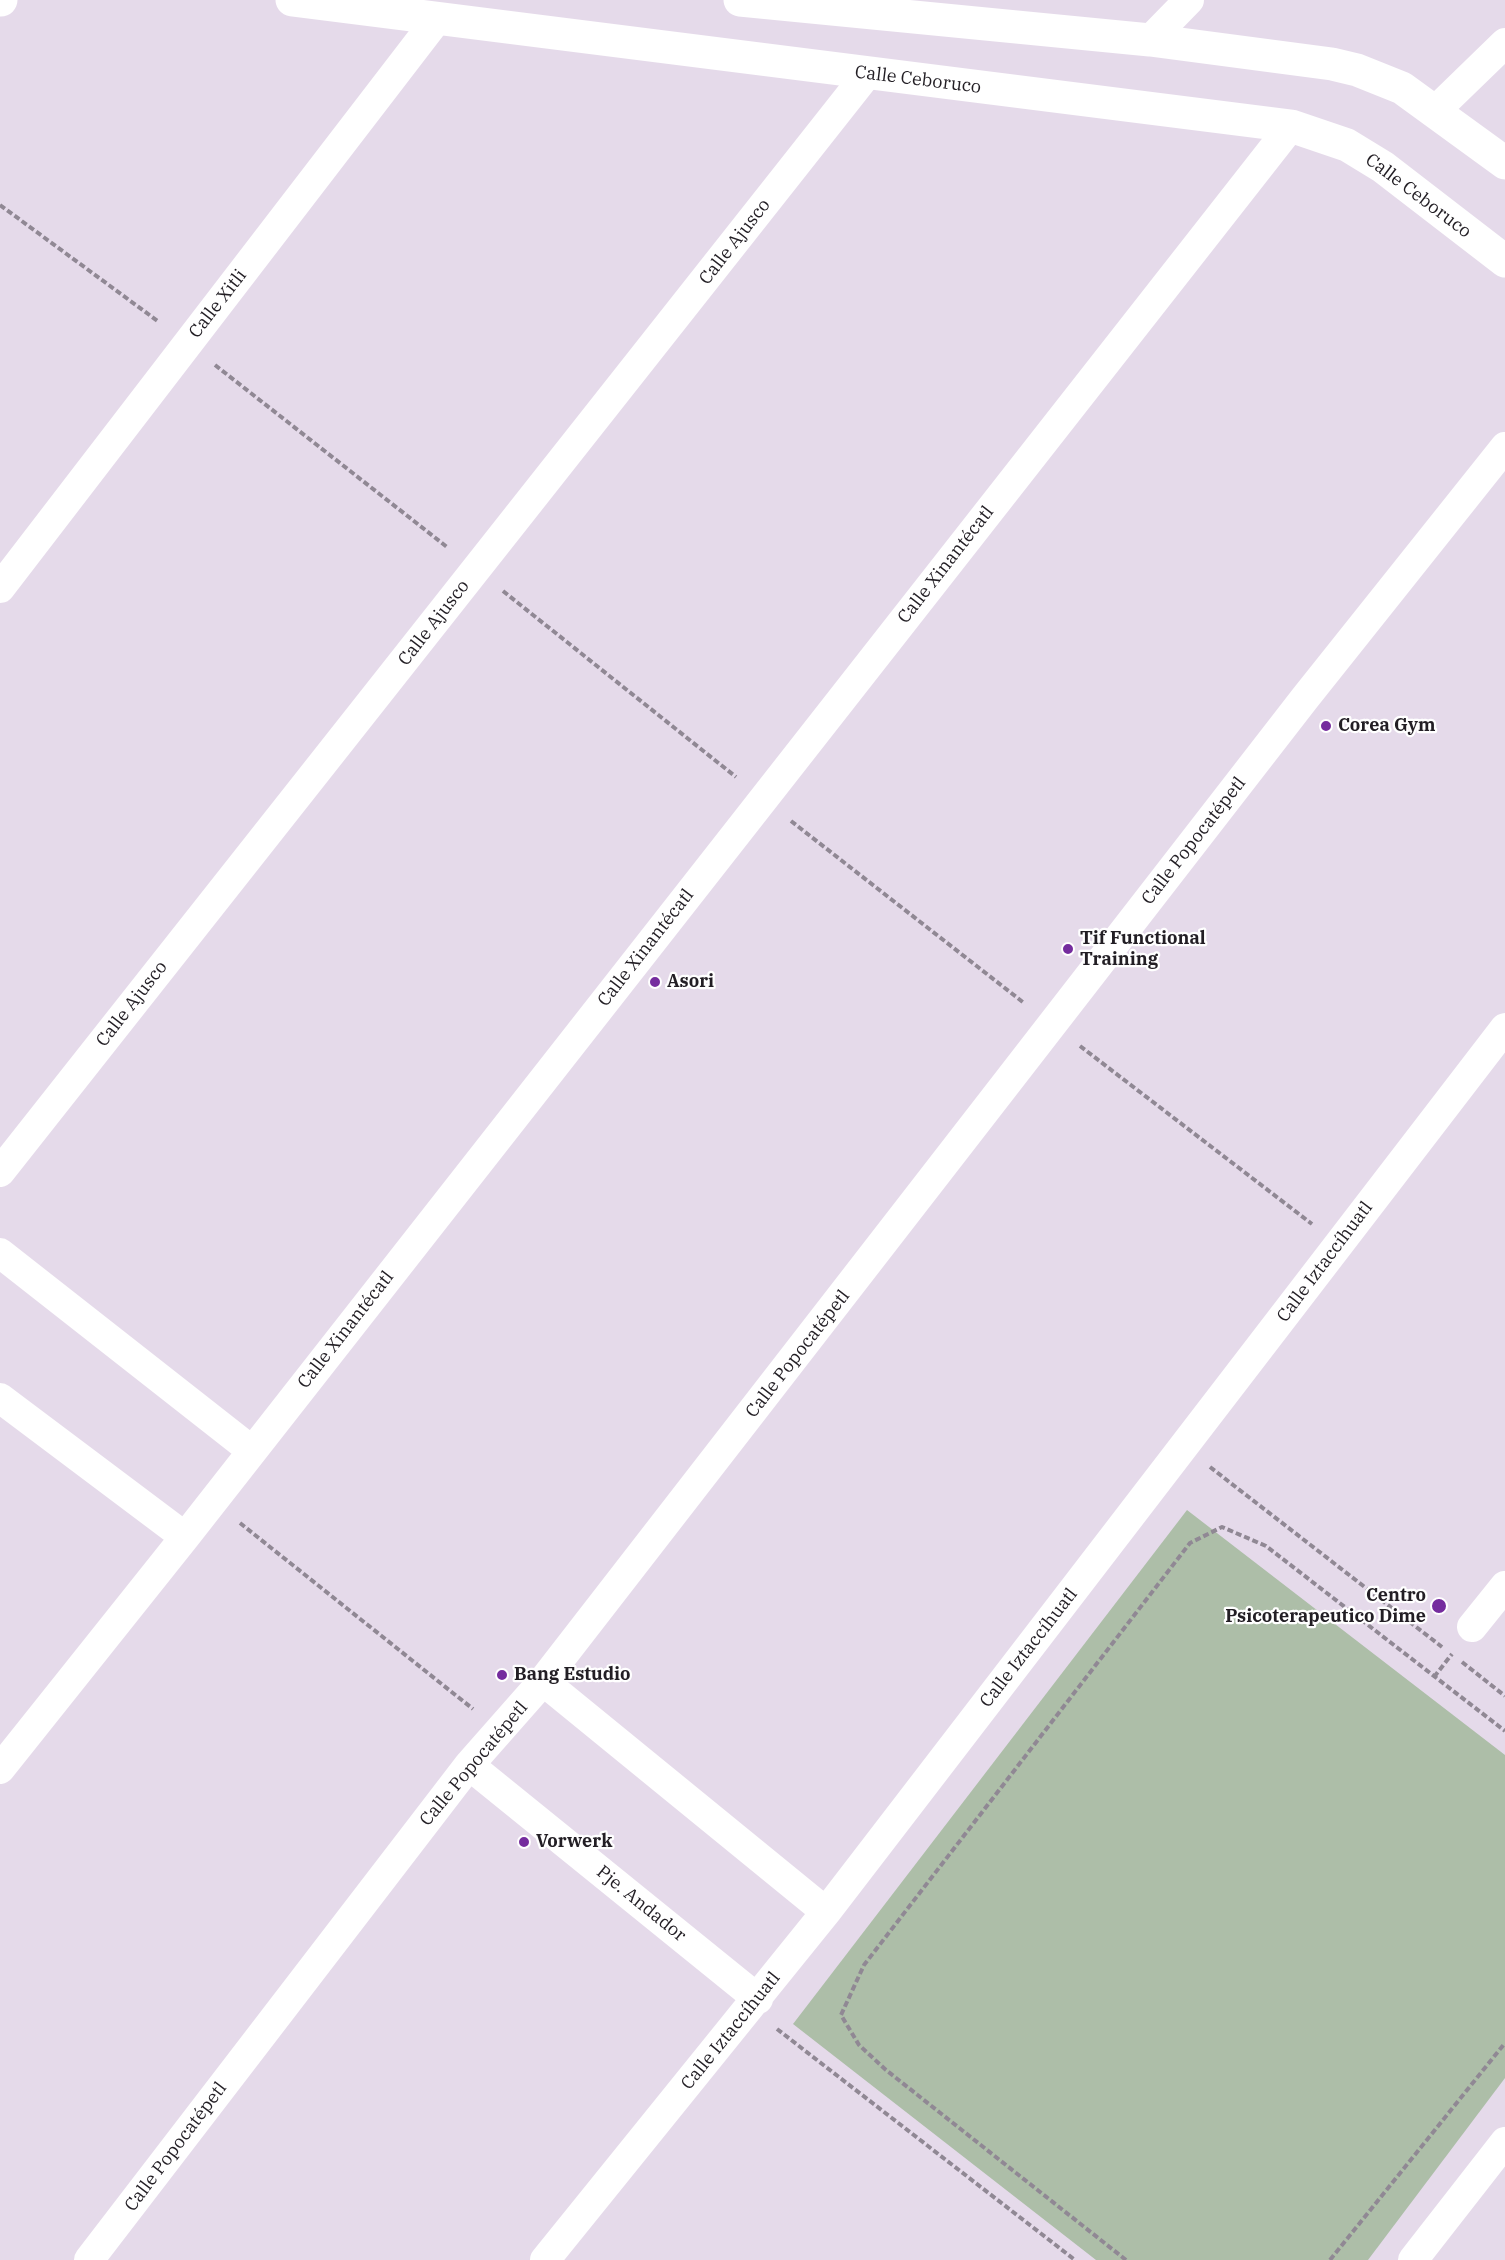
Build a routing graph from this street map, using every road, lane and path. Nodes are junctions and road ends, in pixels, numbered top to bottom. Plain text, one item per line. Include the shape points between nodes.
1 (292, 0) edge
2 (740, 0) edge
3 (1189, 0) edge
4 (783, 2) edge
5 (437, 19) junction
6 (1150, 40) junction
7 (1505, 43) edge
8 (867, 74) junction
9 (1435, 111) junction
10 (1292, 126) junction
11 (1505, 163) edge
12 (0, 205) edge
13 (1505, 261) edge
14 (188, 343) junction
15 (1505, 447) edge
16 (476, 570) junction
17 (0, 588) edge
18 (763, 799) junction
19 (1052, 1025) junction
20 (1505, 1028) edge
21 (0, 1172) edge
22 (1339, 1244) junction
23 (0, 1253) edge
24 (0, 1398) edge
25 (1184, 1447) junction
26 (251, 1450) junction
27 (211, 1500) junction
28 (185, 1537) junction
29 (1505, 1586) edge
30 (1472, 1627) dead end
31 (543, 1681) junction
32 (1505, 1696) edge
33 (500, 1730) junction
34 (1505, 1731) edge
35 (469, 1765) junction
36 (0, 1768) edge
37 (826, 1912) junction
38 (754, 2003) junction
39 (1505, 2043) edge
40 (1505, 2142) edge
41 (89, 2260) edge
42 (545, 2260) edge
43 (1075, 2260) edge
44 (1126, 2260) edge
45 (1330, 2260) edge
46 (1413, 2260) edge

1 - 5 main road, Calle Ceboruco
2 - 4 main road
3 - 6 street
4 - 6 main road
5 - 8 main road, Calle Ceboruco
5 - 14 street, Calle Xitli
6 - 9 main road via 1357,70 1402,88
7 - 9 street
8 - 10 main road, Calle Ceboruco
8 - 16 street, Calle Ajusco
9 - 11 main road
10 - 13 main road, Calle Ceboruco via 1347,145 1383,167
10 - 18 street, Calle Xinantécatl
12 - 14 path
14 - 16 path
14 - 17 street, Calle Xitli
15 - 19 street, Calle Popocatépetl via 1418,553
16 - 18 path
16 - 21 street, Calle Ajusco
18 - 19 path
18 - 26 street, Calle Xinantécatl
19 - 22 path
19 - 31 street, Calle Popocatépetl
20 - 22 street, Calle Iztaccíhuatl
22 - 25 street, Calle Iztaccíhuatl
23 - 26 street
24 - 28 street
25 - 32 path
25 - 37 street, Calle Iztaccíhuatl
26 - 27 street, Calle Xinantécatl
27 - 28 street, Calle Xinantécatl
27 - 33 path
28 - 36 street, Calle Xinantécatl
29 - 30 street
31 - 33 street, Calle Popocatépetl
31 - 37 street
33 - 35 street, Calle Popocatépetl
34 - 44 path via 1266,1546 1222,1527 1190,1543 864,1965 841,2015 858,2045
35 - 38 street, Pje. Andador
35 - 41 street, Calle Popocatépetl
37 - 38 street, Calle Iztaccíhuatl
38 - 42 street, Calle Iztaccíhuatl
38 - 43 path
39 - 45 path
40 - 46 street

